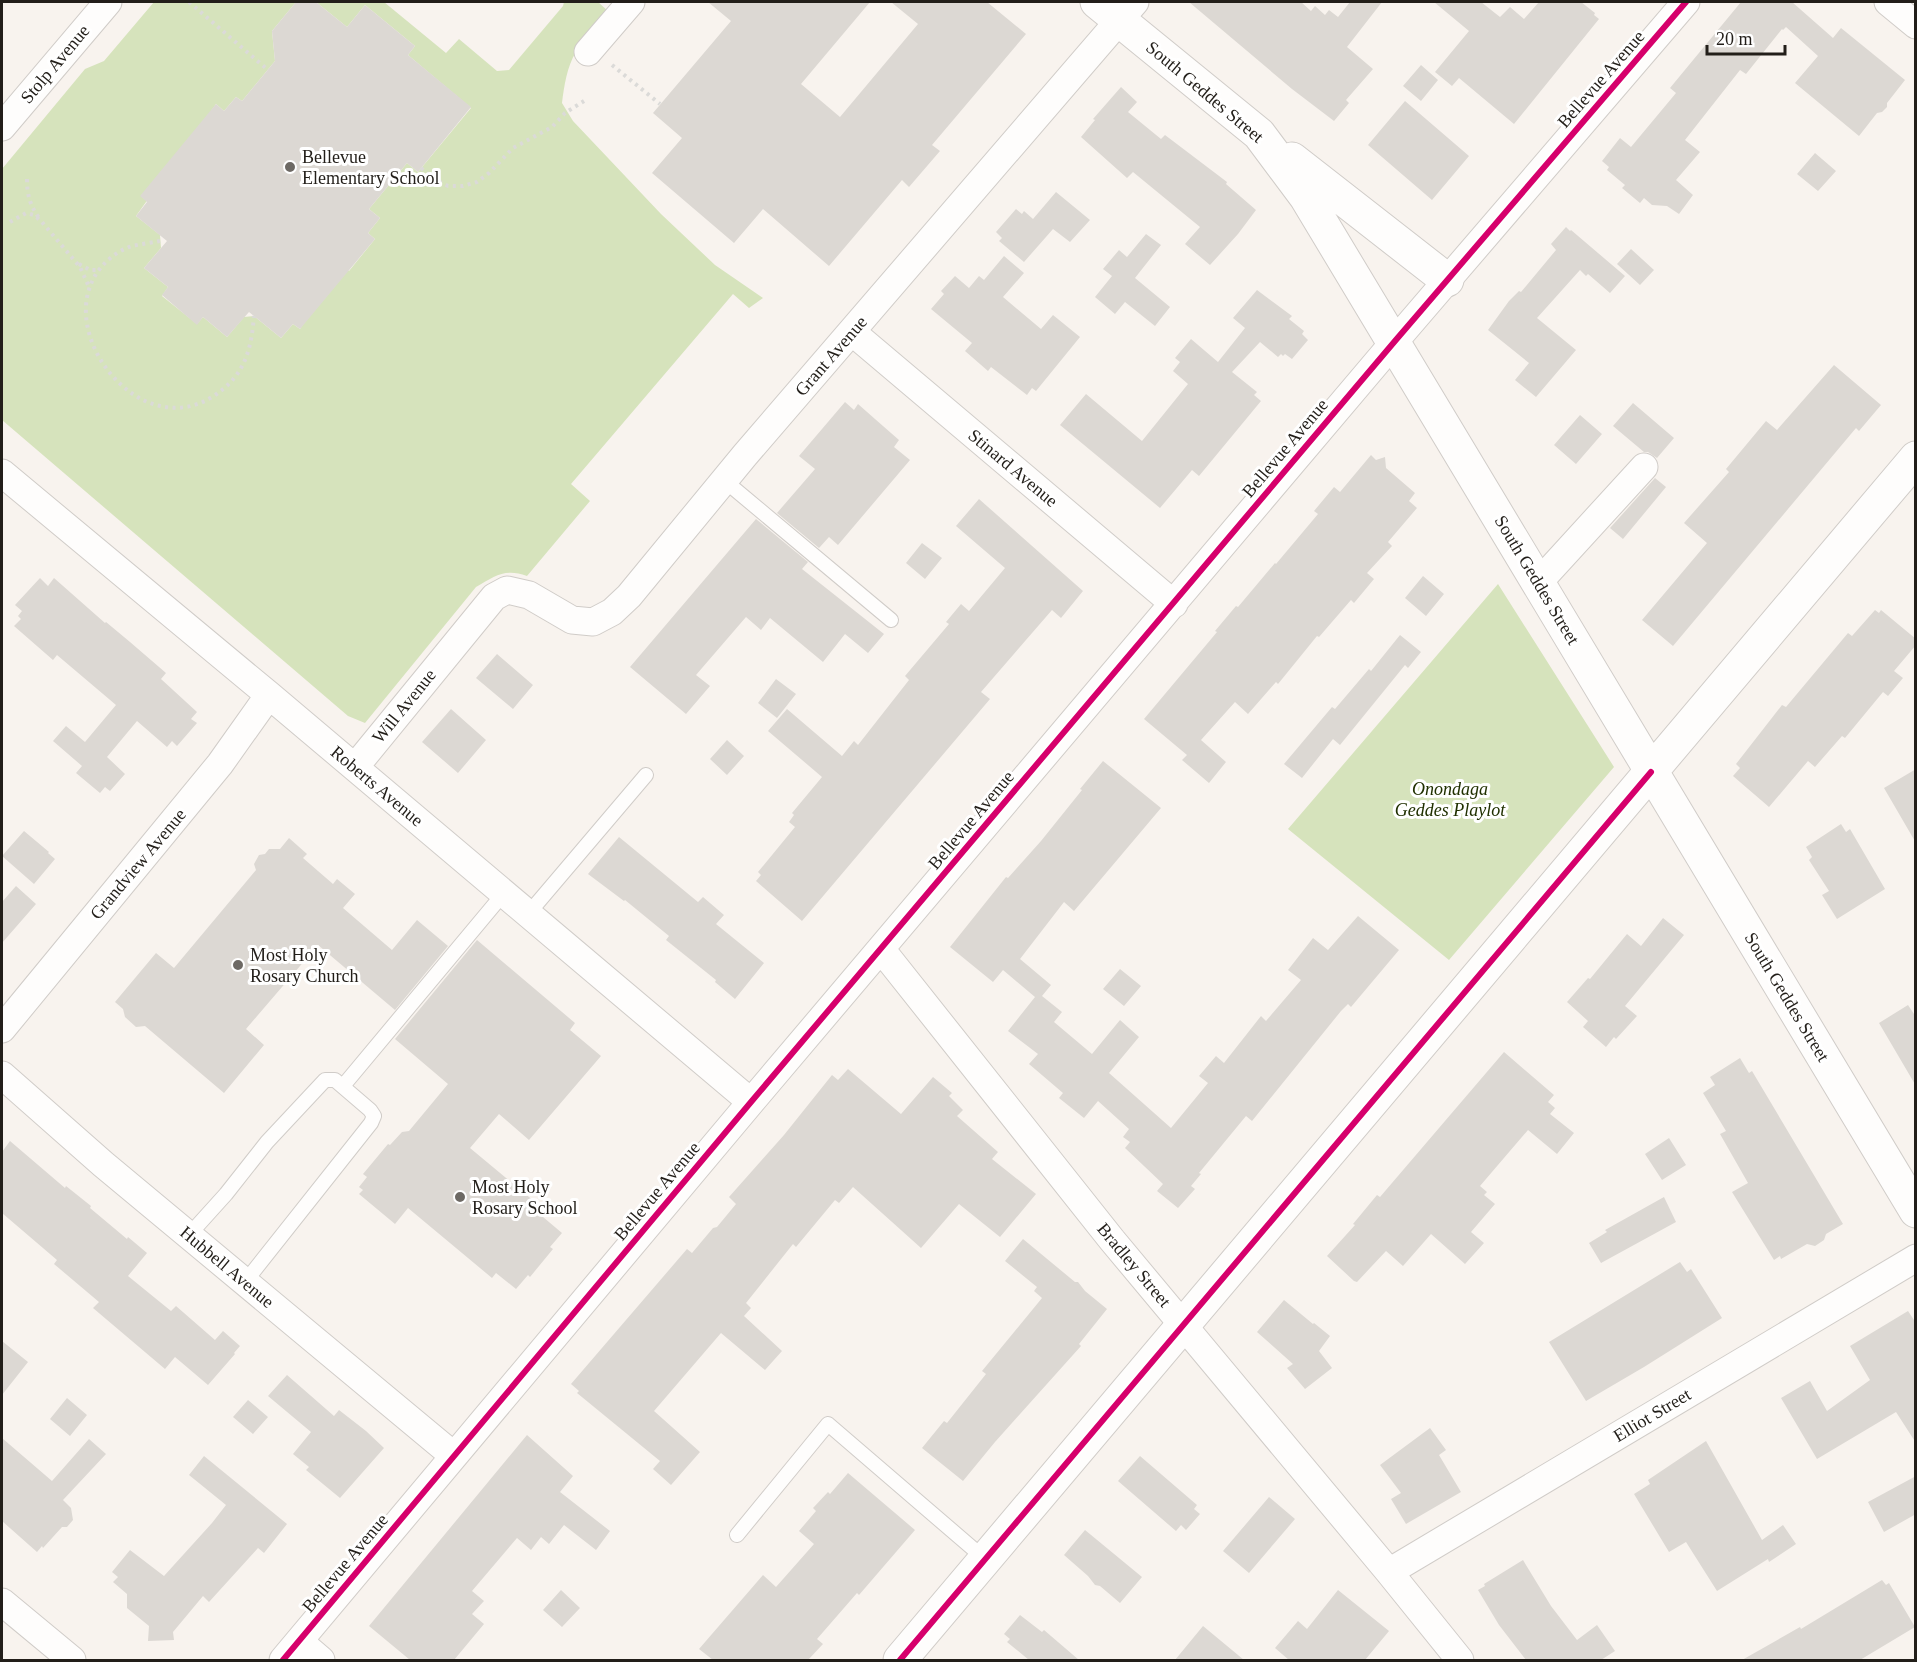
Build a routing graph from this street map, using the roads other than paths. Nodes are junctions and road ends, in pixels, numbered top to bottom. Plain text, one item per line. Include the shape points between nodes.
1 (108, 2) edge
2 (631, 2) edge
3 (1686, 2) edge
4 (1888, 2) edge
5 (1117, 8) edge
6 (1916, 25) edge
7 (590, 50) road end
8 (2, 127) edge
9 (1259, 134) junction
10 (1447, 280) junction
11 (852, 332) junction
12 (1395, 341) junction
13 (1916, 458) edge
14 (1644, 467) dead end
15 (2, 473) edge
16 (725, 481) junction
17 (1538, 583) junction
18 (494, 597) joint
19 (1174, 604) junction
20 (891, 620) dead end
21 (270, 695) junction
22 (355, 767) junction
23 (1651, 772) junction
24 (646, 775) dead end
25 (504, 893) junction
26 (528, 914) junction
27 (881, 949) junction
28 (2, 1029) edge
29 (2, 1075) edge
30 (343, 1086) junction
31 (751, 1102) junction
32 (1911, 1193) edge
33 (189, 1235) junction
34 (1916, 1258) edge
35 (245, 1282) junction
36 (1184, 1324) junction
37 (454, 1456) junction
38 (737, 1535) dead end
39 (985, 1559) junction
40 (1389, 1572) junction
41 (2, 1602) edge
42 (291, 1651) edge
43 (1445, 1655) edge
44 (72, 1660) edge
45 (321, 1660) edge
46 (900, 1660) edge

1 - 8 street, Stolp Avenue
2 - 7 street
3 - 10 street, Bellevue Avenue
4 - 6 street
5 - 9 main road, South Geddes Street
5 - 11 street, Grant Avenue
9 - 10 main road
9 - 12 main road, South Geddes Street via 1306,197
10 - 12 street, Bellevue Avenue
11 - 16 street, Grant Avenue
11 - 19 street, Stinard Avenue
12 - 17 main road, South Geddes Street
12 - 19 street, Bellevue Avenue
13 - 23 main road
14 - 17 street
15 - 21 street, Roberts Avenue
16 - 18 street, Grant Avenue via 629,596 612,612 593,622 572,620 529,596 507,590
16 - 20 lane
17 - 23 main road, South Geddes Street
18 - 22 street, Will Avenue
19 - 27 street, Bellevue Avenue
21 - 22 street, Roberts Avenue
21 - 28 street, Grandview Avenue via 220,764
22 - 25 street, Roberts Avenue
23 - 32 main road, South Geddes Street
23 - 36 main road
24 - 26 lane
25 - 26 street, Roberts Avenue
25 - 30 lane
26 - 31 street, Roberts Avenue
27 - 31 street, Bellevue Avenue
27 - 36 street, Bradley Street
29 - 33 street, Hubbell Avenue
30 - 33 lane via 335,1080 325,1080
30 - 35 lane via 370,1110 374,1116 371,1123
31 - 37 street, Bellevue Avenue
33 - 35 street, Hubbell Avenue
34 - 40 street, Elliot Street
35 - 37 street, Hubbell Avenue
36 - 39 main road
36 - 40 street, Bradley Street
37 - 42 street, Bellevue Avenue
38 - 39 lane via 828,1424
39 - 46 main road
40 - 43 street, Bradley Street
41 - 44 street
42 - 45 street

